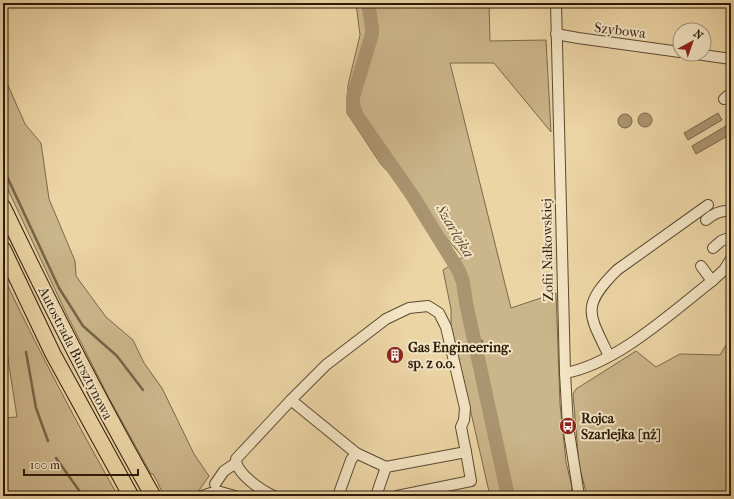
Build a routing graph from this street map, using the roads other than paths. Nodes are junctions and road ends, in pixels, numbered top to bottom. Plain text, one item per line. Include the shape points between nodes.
1 (556, 3) edge
2 (556, 34) junction
3 (672, 51) edge
4 (712, 56) edge
5 (731, 58) edge
6 (708, 205) dead end
7 (3, 207) edge
8 (731, 211) edge
9 (706, 220) dead end
10 (731, 237) edge
11 (713, 248) dead end
12 (3, 249) edge
13 (731, 258) edge
14 (701, 266) dead end
15 (712, 281) junction
16 (609, 356) junction
17 (565, 373) junction
18 (291, 400) junction
19 (466, 452) junction
20 (356, 453) junction
21 (236, 463) junction
22 (386, 467) junction
23 (215, 484) dead end
24 (131, 496) edge
25 (153, 496) edge
26 (202, 496) edge
27 (235, 496) edge
28 (274, 496) edge
29 (338, 496) edge
30 (376, 496) edge
31 (397, 496) edge
32 (579, 496) edge

1 - 2 street, Zofii Nałkowskiej
2 - 3 street, Szybowa
2 - 17 street, Zofii Nałkowskiej
4 - 5 street
6 - 16 street via 616,270 596,294 591,306 591,316
7 - 25 highway, Autostrada Bursztynowa via 80,362
8 - 9 street via 713,214
10 - 11 street
12 - 24 highway, Autostrada Bursztynowa via 53,354
13 - 15 street via 724,270
14 - 15 street
15 - 16 street via 632,343
16 - 17 street via 576,371
17 - 32 street, Zofii Nałkowskiej via 568,426
18 - 19 street via 326,365 386,319 409,308 428,306 439,313 446,327 465,408 461,427
18 - 20 street
18 - 21 street via 236,459
19 - 22 street
19 - 31 street via 471,481
20 - 22 street
20 - 29 street via 350,460
21 - 23 street via 224,471
21 - 28 street via 247,479
22 - 30 street
26 - 27 street via 217,491

